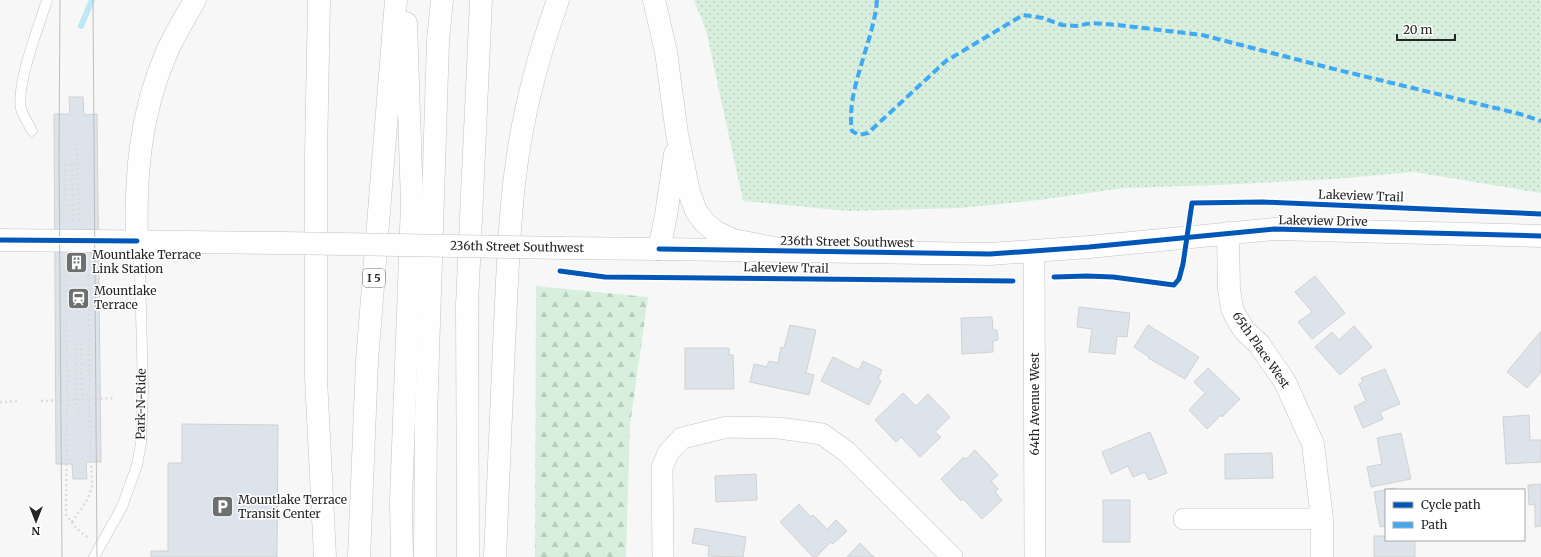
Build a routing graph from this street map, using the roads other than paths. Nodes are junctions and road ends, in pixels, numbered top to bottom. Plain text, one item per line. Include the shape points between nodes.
1 (46, 0) edge
2 (195, 0) edge
3 (319, 0) edge
4 (396, 0) edge
5 (406, 0) edge
6 (442, 0) edge
7 (481, 0) edge
8 (558, 0) edge
9 (654, 0) edge
10 (32, 131) dead end
11 (677, 134) junction
12 (1228, 233) junction
13 (1541, 236) edge
14 (0, 240) edge
15 (137, 241) junction
16 (659, 249) junction
17 (790, 251) junction
18 (1034, 251) junction
19 (1184, 519) dead end
20 (1322, 519) junction
21 (94, 557) edge
22 (325, 557) edge
23 (359, 557) edge
24 (402, 557) edge
25 (425, 557) edge
26 (468, 557) edge
27 (495, 557) edge
28 (662, 557) edge
29 (952, 557) edge
30 (1035, 557) edge
31 (1322, 557) edge

1 - 10 lane via 21,89 21,109
2 - 15 main road via 167,53 145,120 139,152
3 - 22 main road via 316,378
4 - 23 main road, I 5 via 367,361
5 - 24 main road via 412,202 401,501
6 - 25 main road via 438,41 426,417
7 - 26 main road via 467,305
8 - 27 main road via 528,104 515,176 505,326
9 - 11 main road via 666,52
11 - 16 main road via 671,189
11 - 17 main road via 689,192 696,212 704,222 716,232 733,240
12 - 13 main road, Lakeview Drive via 1274,229
12 - 18 main road, Lakeview Drive
12 - 20 main road, 65th Place West via 1232,308 1244,330 1259,344 1285,382 1313,444
14 - 15 main road, 236th Street Southwest
15 - 16 main road, 236th Street Southwest, bridge
15 - 21 lane, Park-N-Ride via 143,390 141,443 136,469 122,507
16 - 17 main road, 236th Street Southwest
17 - 18 main road, 236th Street Southwest via 990,254
18 - 30 street, 64th Avenue West
19 - 20 street
20 - 31 main road, 65th Place West
28 - 29 street via 662,468 668,453 682,438 727,427 779,428 822,434 847,452

